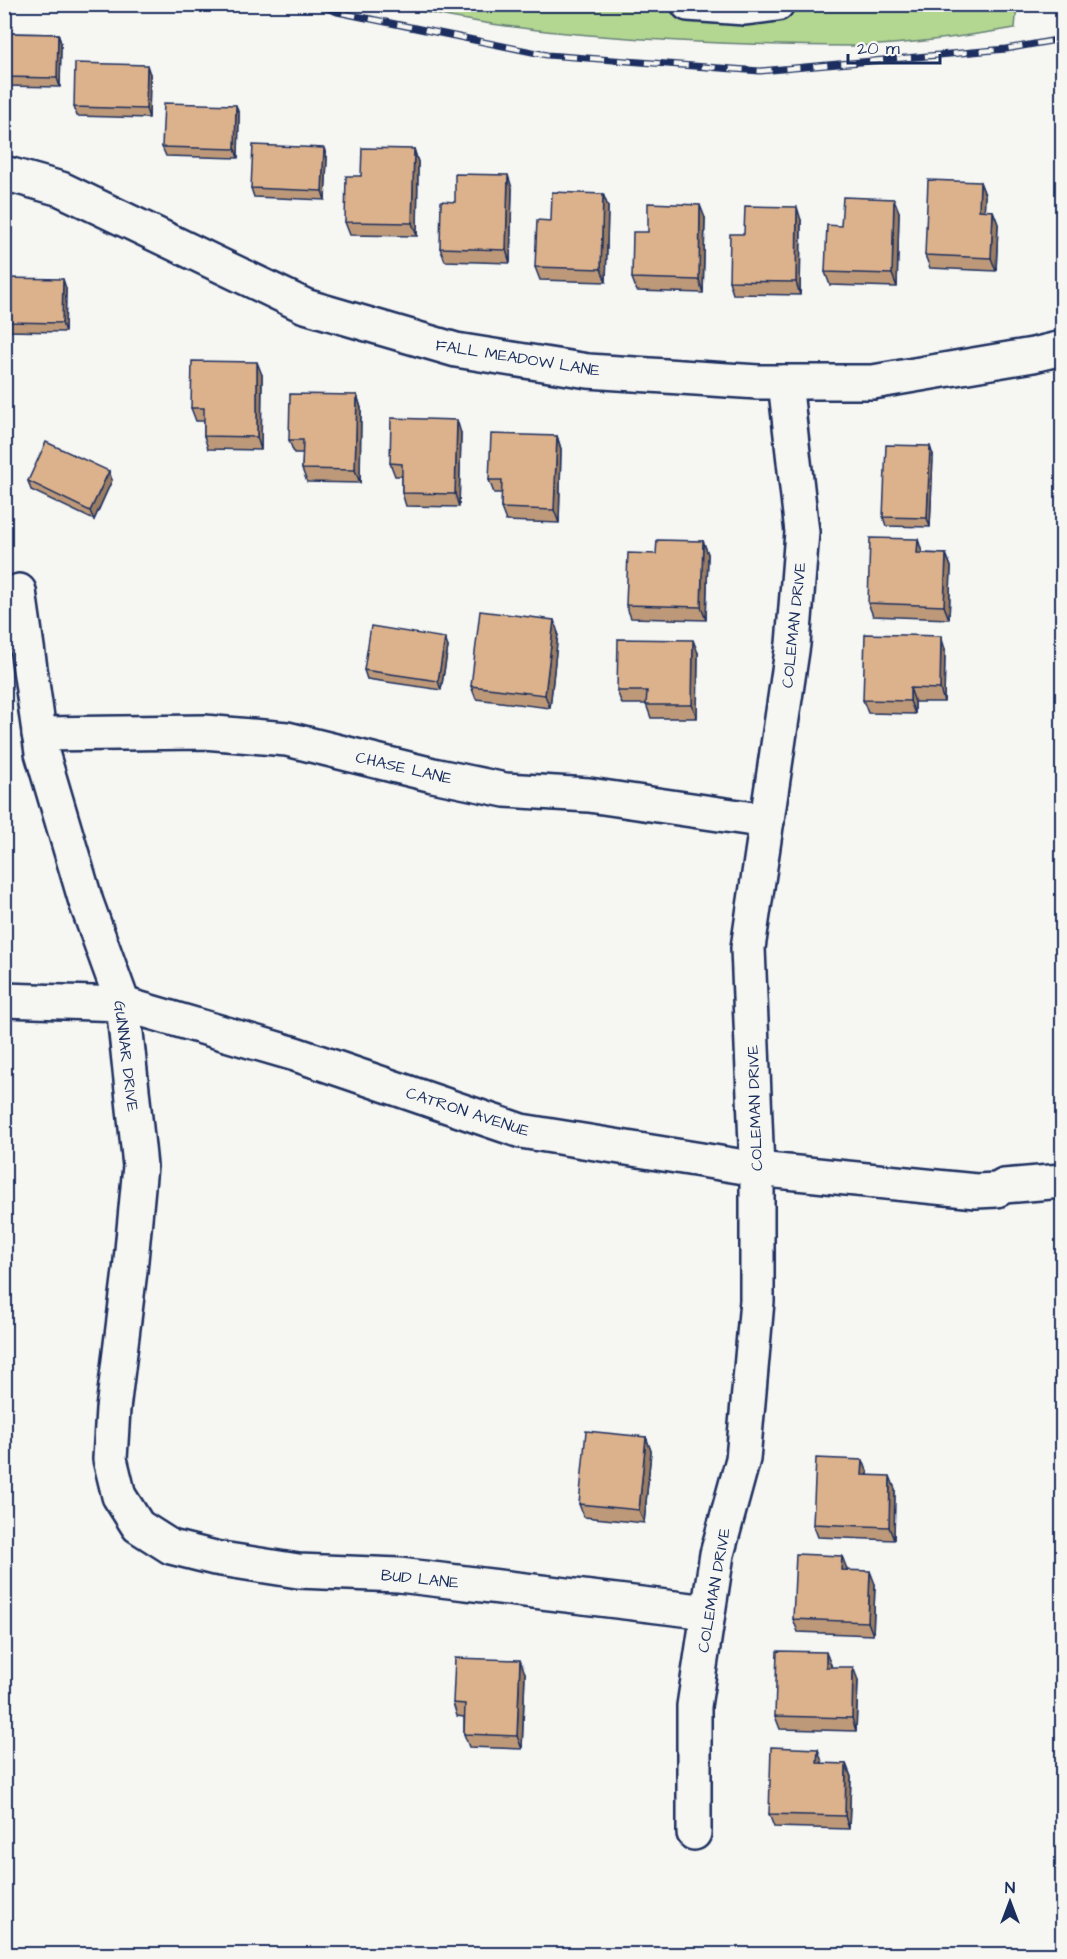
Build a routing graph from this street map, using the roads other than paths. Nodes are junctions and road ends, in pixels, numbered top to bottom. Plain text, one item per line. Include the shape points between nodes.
1 (688, 4) edge
2 (777, 4) edge
3 (4, 173) edge
4 (1062, 348) edge
5 (785, 382) junction
6 (19, 591) dead end
7 (39, 734) junction
8 (767, 821) junction
9 (4, 1000) edge
10 (123, 1004) junction
11 (757, 1169) junction
12 (1062, 1181) edge
13 (138, 1526) joint
14 (708, 1612) junction
15 (694, 1833) dead end

1 - 2 street via 745,8
3 - 5 street, FALL MEADOW LANE via 61,189 305,306 456,350 588,370
4 - 5 street, FALL MEADOW LANE via 873,382
5 - 8 street, COLEMAN DRIVE via 802,532 793,644
6 - 7 street, GUNNAR DRIVE
7 - 8 street, CHASE LANE via 204,732 287,740 505,790 589,795
7 - 10 street, GUNNAR DRIVE via 86,902
8 - 11 street, COLEMAN DRIVE via 748,948
9 - 10 street, CATRON AVENUE
10 - 11 street, CATRON AVENUE via 295,1054 521,1131
10 - 13 street, GUNNAR DRIVE via 140,1166 110,1459 118,1497
11 - 12 street, CATRON AVENUE via 976,1191
11 - 14 street, COLEMAN DRIVE via 757,1301 743,1459 717,1554
13 - 14 street, BUD LANE via 171,1547 298,1571 399,1575
14 - 15 street, COLEMAN DRIVE via 694,1706

